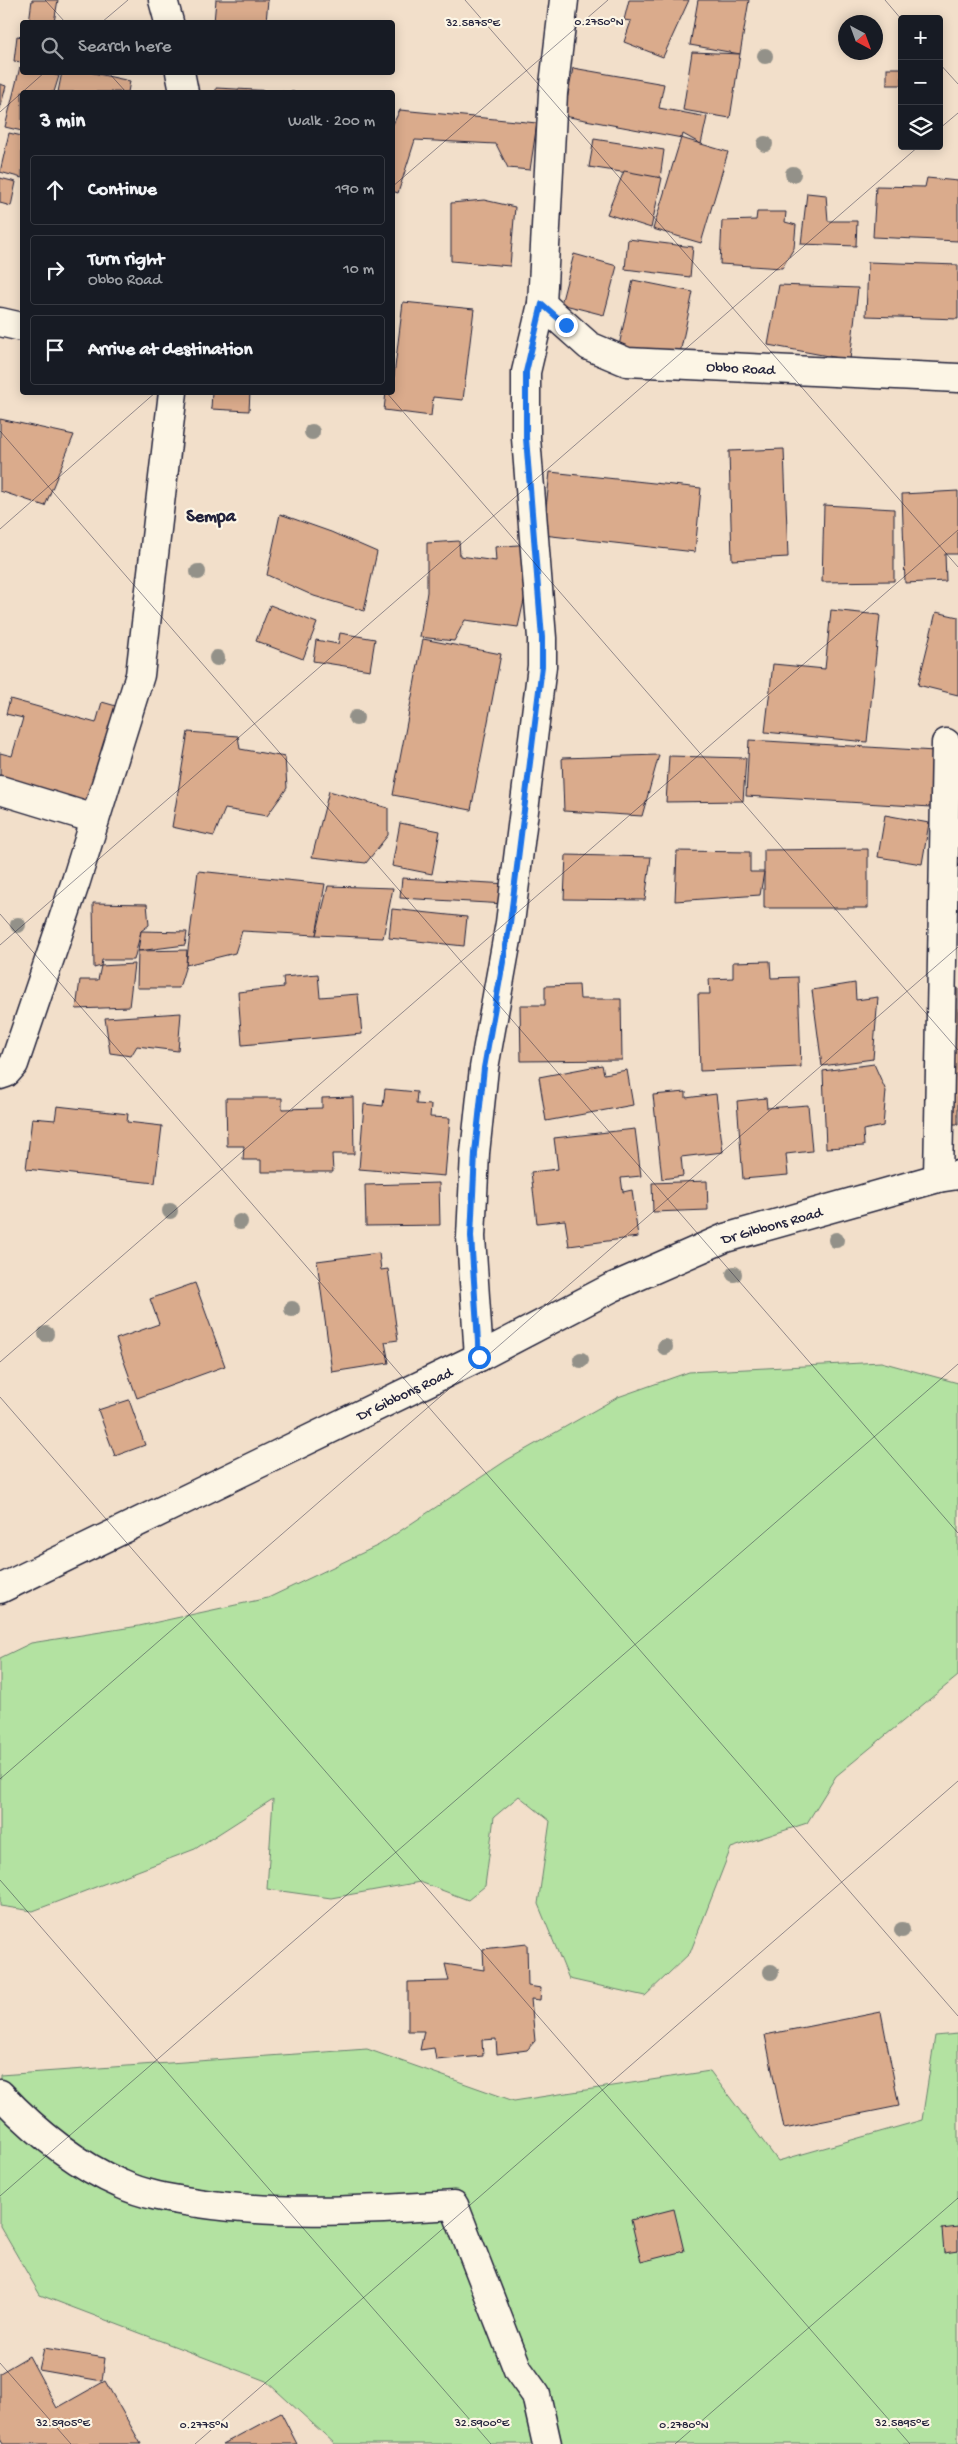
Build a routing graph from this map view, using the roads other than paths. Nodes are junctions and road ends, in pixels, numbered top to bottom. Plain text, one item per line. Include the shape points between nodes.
1 (163, 0) edge
2 (564, 0) edge
3 (168, 20) edge
4 (181, 75) edge
5 (184, 90) edge
6 (542, 304) junction
7 (0, 322) edge
8 (20, 327) edge
9 (958, 378) edge
10 (173, 395) edge
11 (946, 743) dead end
12 (0, 790) edge
13 (95, 819) junction
14 (0, 1075) edge
15 (948, 1177) edge
16 (479, 1357) junction
17 (0, 1589) edge
18 (0, 2094) edge
19 (547, 2444) edge

1 - 3 street
2 - 6 street via 553,93
4 - 5 street
6 - 9 street, Obbo Road via 589,346 626,362
6 - 16 street via 526,372 526,438 542,666 510,923 484,1068 475,1153 471,1236
7 - 8 street
10 - 13 street via 140,675
11 - 15 street
12 - 13 street
13 - 14 street via 14,1064
15 - 16 street, Dr Gibbons Road via 725,1238 612,1288
16 - 17 street, Dr Gibbons Road
18 - 19 street via 23,2119 79,2162 122,2185 170,2198 273,2211 454,2205 518,2370 536,2396

